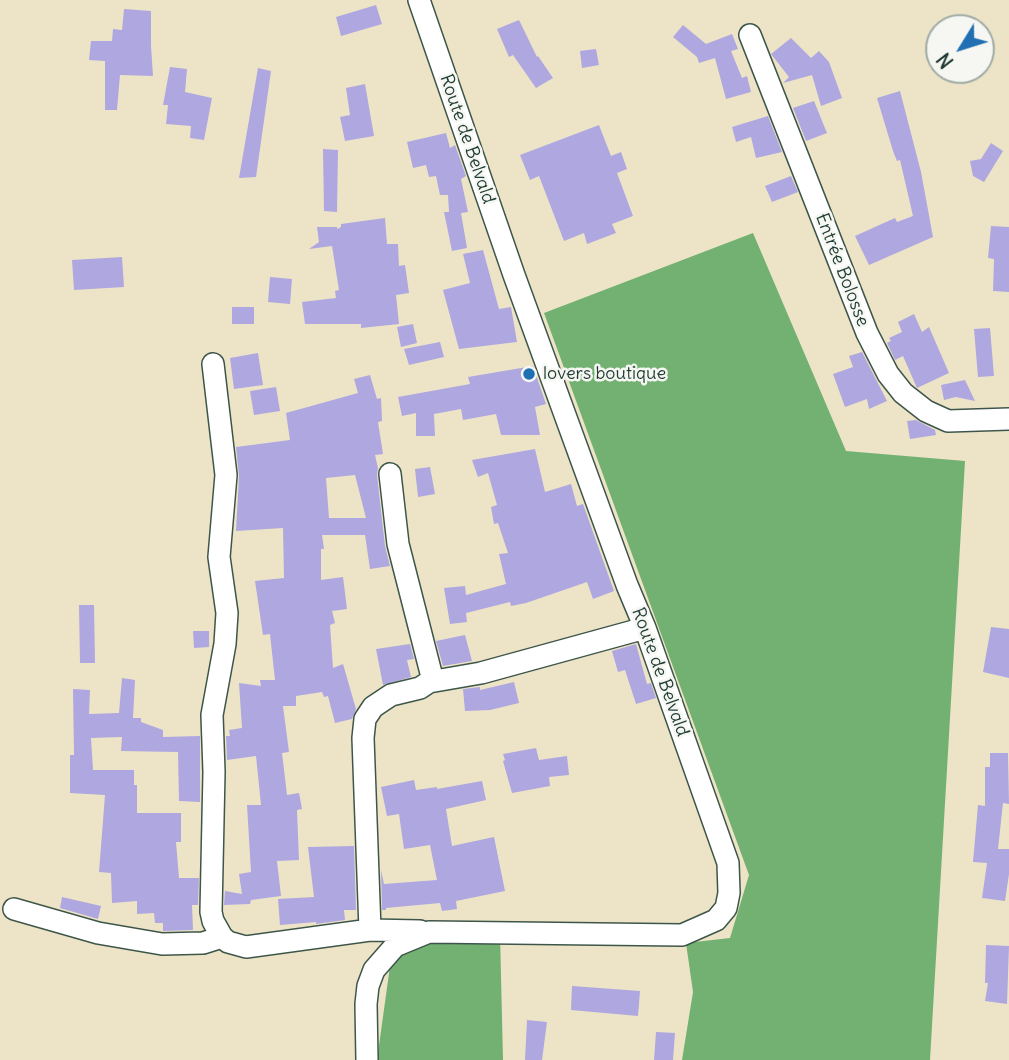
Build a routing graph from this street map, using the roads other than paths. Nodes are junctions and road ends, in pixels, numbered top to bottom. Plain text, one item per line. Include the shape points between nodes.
1 (419, 0) edge
2 (750, 35) dead end
3 (213, 364) dead end
4 (1009, 419) edge
5 (390, 474) dead end
6 (645, 628) junction
7 (429, 682) junction
8 (15, 909) dead end
9 (370, 930) junction
10 (429, 932) junction
11 (222, 937) junction
12 (367, 1060) edge

1 - 6 street, Route de Belvald via 514,275
2 - 4 street, Entrée Bolosse via 867,332 888,374 903,393 948,421
3 - 11 street via 226,475 219,557 225,644 212,715 211,912
5 - 7 street via 398,544 430,665
6 - 7 street via 481,673
6 - 10 street, Route de Belvald via 727,863 726,908 716,920 682,935
7 - 9 street via 391,695 365,719
8 - 11 street via 97,933 162,944 203,943
9 - 10 street
9 - 11 street via 246,947
10 - 12 street, Route de Belvald via 395,946 373,970 366,1004

